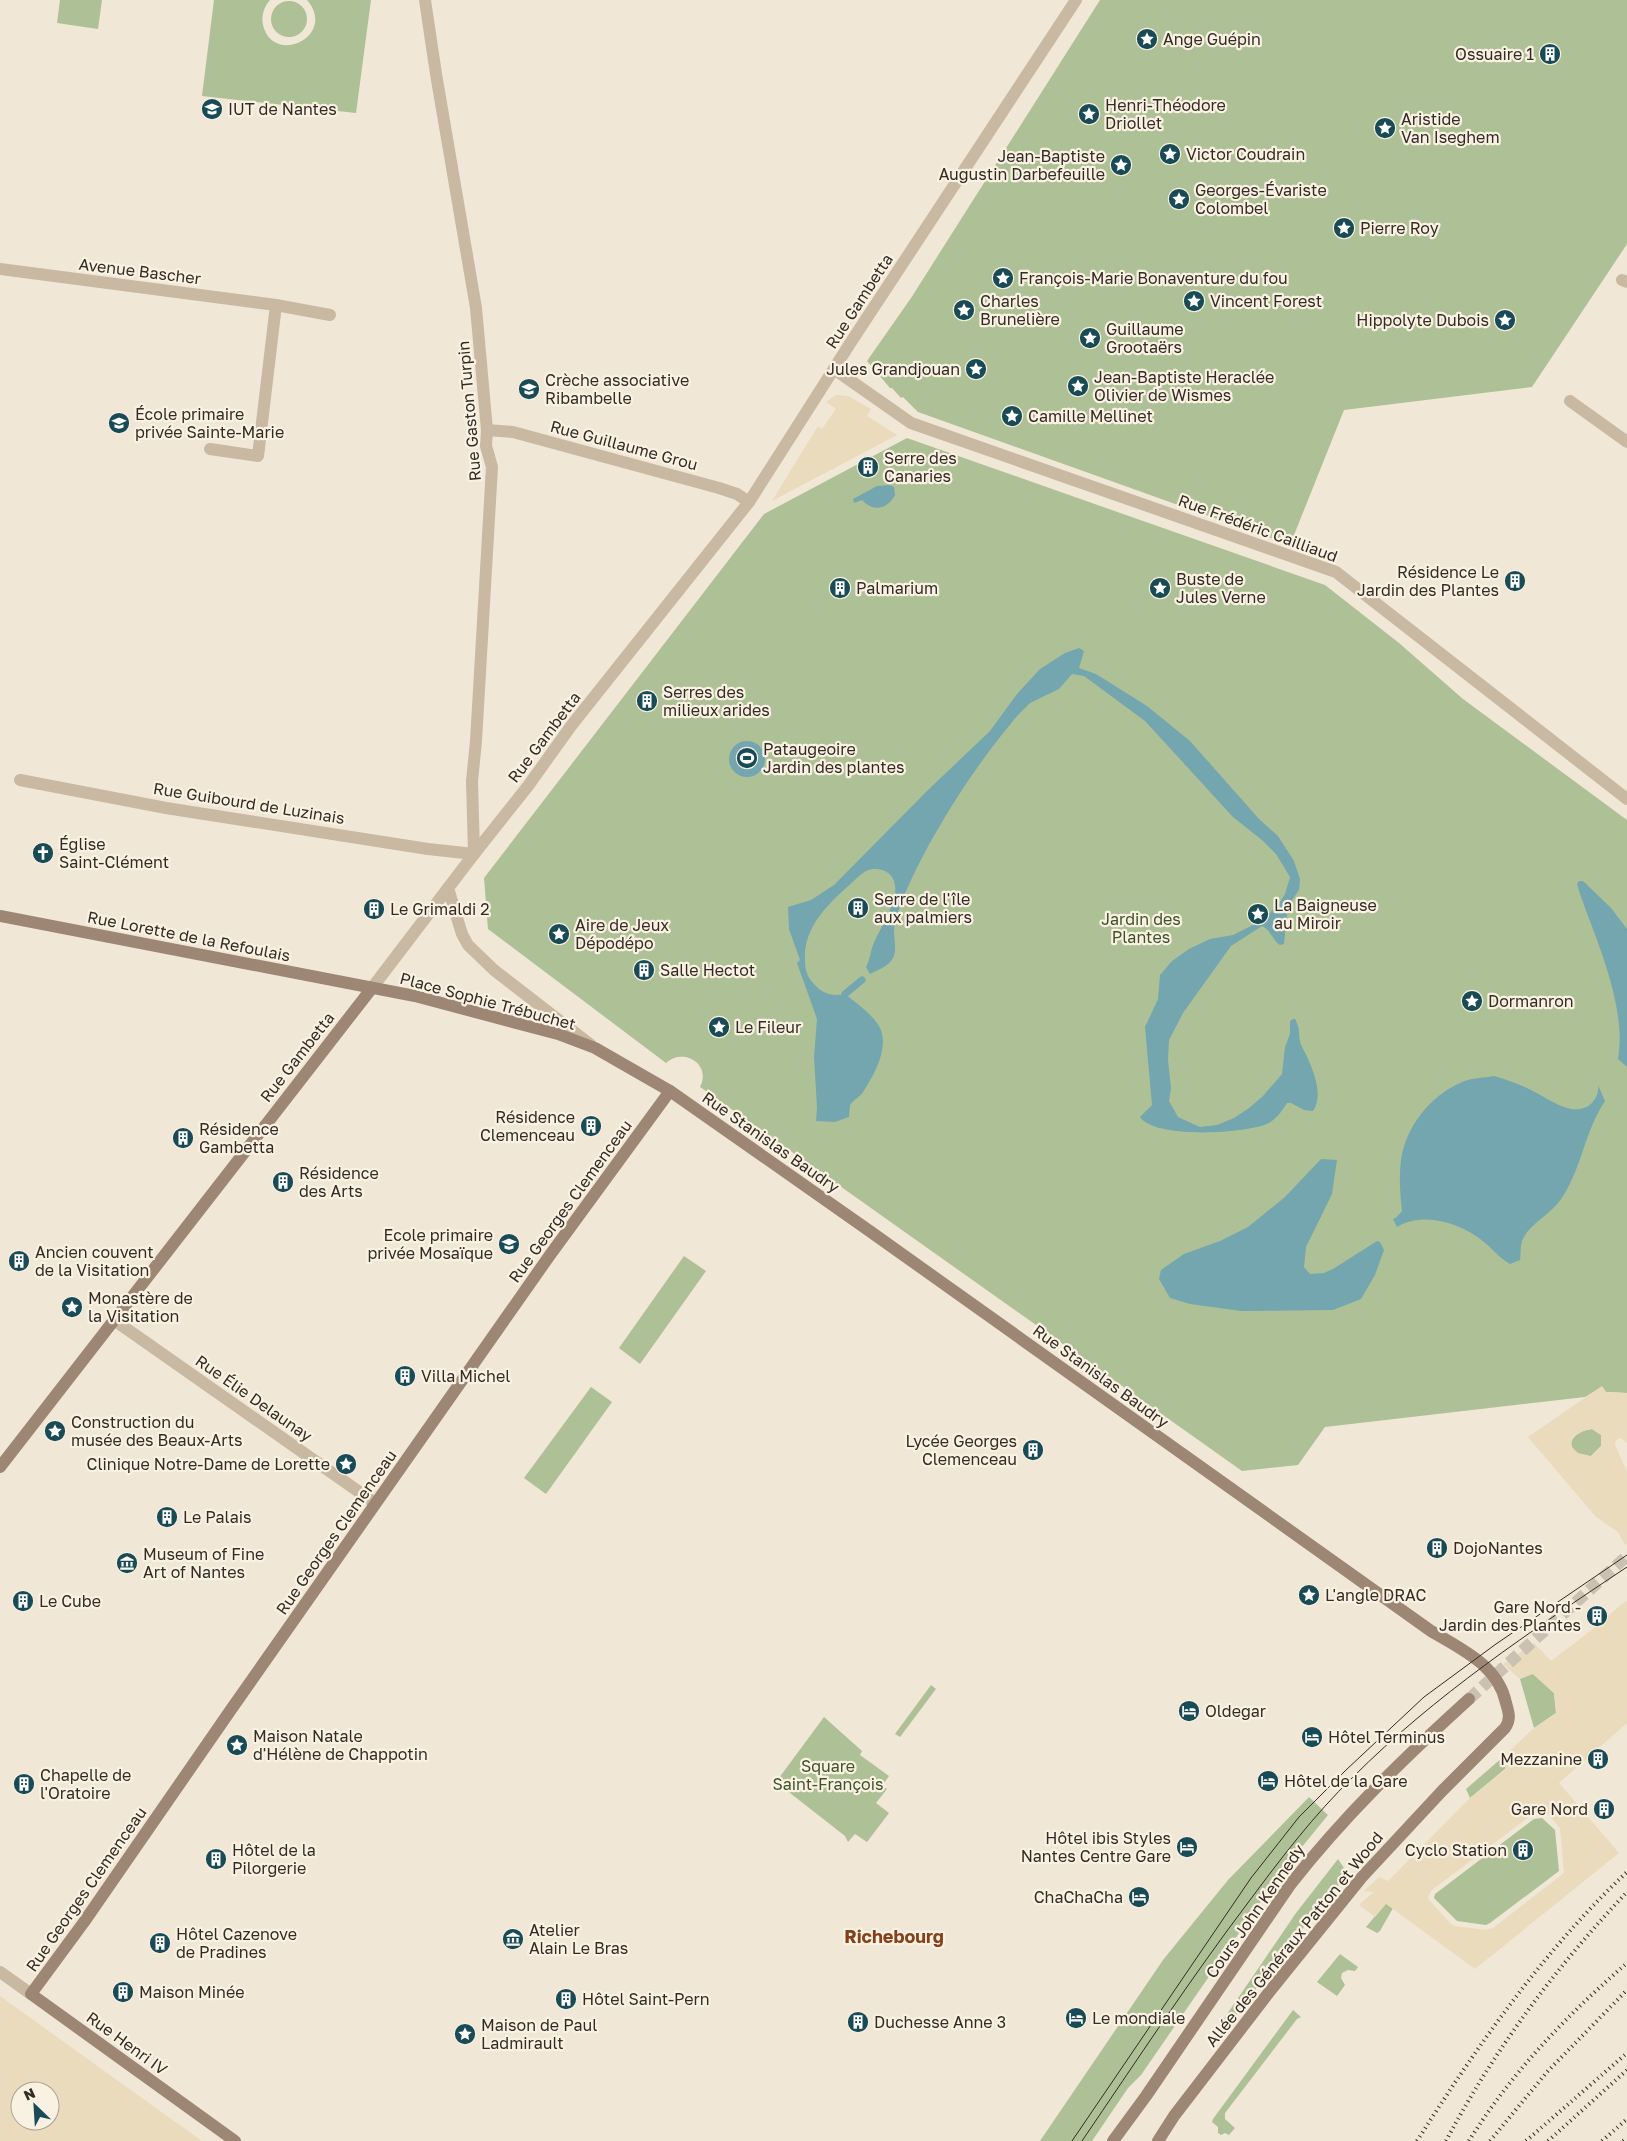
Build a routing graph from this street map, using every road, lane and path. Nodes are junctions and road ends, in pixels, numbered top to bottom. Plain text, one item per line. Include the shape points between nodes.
1 (425, 0) edge
2 (1076, 0) edge
3 (0, 270) edge
4 (276, 304) junction
5 (330, 315) dead end
6 (834, 369) junction
7 (1570, 400) dead end
8 (487, 430) junction
9 (1627, 442) edge
10 (210, 449) dead end
11 (750, 502) junction
12 (20, 780) dead end
13 (1627, 799) edge
14 (474, 854) junction
15 (448, 888) junction
16 (0, 916) edge
17 (372, 988) junction
18 (595, 1048) junction
19 (670, 1091) junction
20 (114, 1320) junction
21 (0, 1467) edge
22 (375, 1503) junction
23 (1505, 1695) joint
24 (1469, 1699) tunnel mouth
25 (0, 1972) edge
26 (31, 1994) junction
27 (234, 2141) edge
28 (1114, 2141) edge
29 (1158, 2141) edge

1 - 8 street, Rue Gaston Turpin via 476,308
2 - 6 street, Rue Gambetta
3 - 4 street, Avenue Bascher
4 - 5 street, Avenue Bascher
4 - 10 street via 258,456
6 - 11 street, Rue Gambetta
6 - 13 street, Rue Frédéric Cailliaud via 911,423 1336,572
7 - 9 street
8 - 11 street, Rue Guillaume Grou via 513,432 719,488
8 - 14 street, Rue Gaston Turpin via 486,446 492,466 472,781
11 - 14 street, Rue Gambetta via 571,726
12 - 14 street, Rue Guibourd de Luzinais via 166,808
14 - 15 street, Rue Gambetta
15 - 17 street, Rue Gambetta
15 - 18 street, Place Sophie Trébuchet via 468,945 494,970
16 - 17 main road, Rue Lorette de la Refoulais
17 - 18 main road, Place Sophie Trébuchet via 416,996 558,1034
17 - 20 main road, Rue Gambetta
18 - 19 main road, Place Sophie Trébuchet
19 - 22 main road, Rue Georges Clemenceau
19 - 23 main road, Rue Stanislas Baudry via 1431,1631 1484,1665 1496,1677
20 - 21 main road, Rue Gambetta
20 - 22 street, Rue Élie Delaunay
22 - 26 main road, Rue Georges Clemenceau
23 - 29 main road, Allée des Généraux Patton et Wood via 1510,1716 1506,1728 1378,1858 1180,2108
24 - 28 main road, Cours John Kennedy via 1399,1764 1309,1860
25 - 26 street, Rue Henri IV
26 - 27 main road, Rue Henri IV

